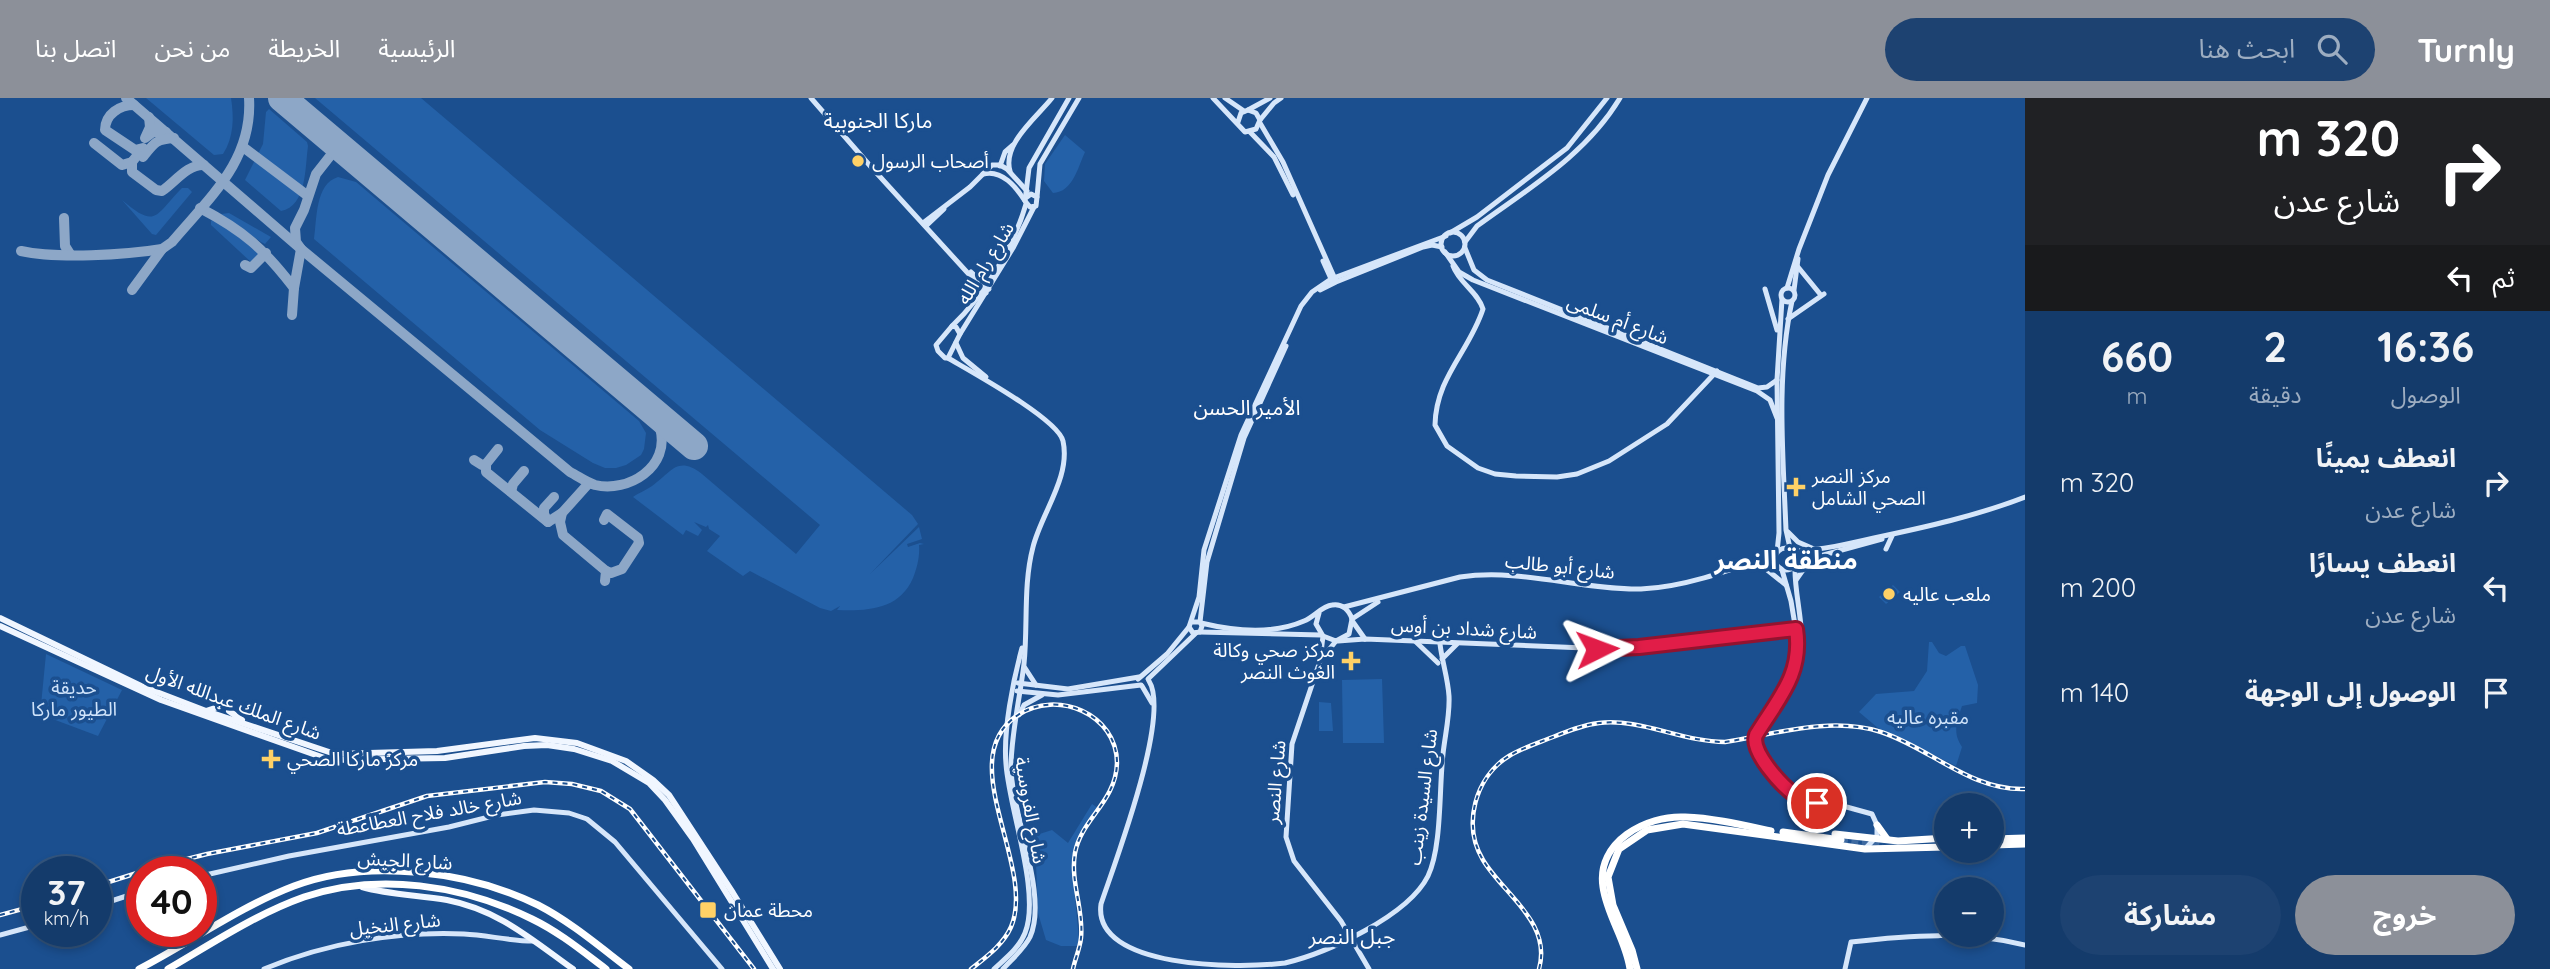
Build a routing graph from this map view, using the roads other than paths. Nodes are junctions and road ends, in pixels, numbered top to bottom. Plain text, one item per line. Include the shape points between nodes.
1 (813, 98) edge
2 (1052, 98) edge
3 (1069, 98) edge
4 (1079, 98) edge
5 (1213, 98) edge
6 (1225, 98) edge
7 (1270, 98) edge
8 (1281, 98) edge
9 (1607, 98) edge
10 (1619, 98) edge
11 (1867, 98) edge
12 (1246, 110) junction
13 (1238, 122) junction
14 (1260, 122) junction
15 (1250, 132) junction
16 (1015, 143) junction
17 (1000, 165) junction
18 (1028, 172) junction
19 (980, 175) junction
20 (1011, 177) junction
21 (1029, 197) junction
22 (1034, 207) junction
23 (918, 213) junction
24 (934, 215) junction
25 (925, 223) junction
26 (933, 230) junction
27 (1448, 234) junction
28 (1465, 245) junction
29 (1443, 249) junction
30 (1799, 249) junction
31 (1797, 265) junction
32 (1453, 266) junction
33 (1328, 267) junction
34 (1335, 279) junction
35 (1322, 285) junction
36 (1787, 288) junction
37 (986, 289) junction
38 (1765, 289) dead end
39 (1794, 290) junction
40 (1782, 299) junction
41 (1792, 301) junction
42 (1788, 319) junction
43 (952, 326) junction
44 (960, 334) junction
45 (1779, 336) junction
46 (956, 343) junction
47 (948, 358) junction
48 (1714, 372) junction
49 (1777, 380) junction
50 (996, 386) junction
51 (1777, 418) junction
52 (2025, 497) edge
53 (1786, 530) junction
54 (1779, 533) junction
55 (1893, 535) junction
56 (1792, 549) junction
57 (1885, 549) dead end
58 (1776, 553) junction
59 (1818, 554) junction
60 (1764, 558) junction
61 (1796, 564) junction
62 (1764, 568) junction
63 (1730, 569) junction
64 (1781, 569) junction
65 (1795, 583) junction
66 (1787, 585) junction
67 (1387, 597) junction
68 (1345, 607) junction
69 (1319, 613) junction
70 (0, 618) edge
71 (1353, 620) junction
72 (1200, 622) junction
73 (1190, 624) junction
74 (0, 626) edge
75 (1798, 626) junction
76 (1198, 632) junction
77 (1322, 636) junction
78 (1365, 639) junction
79 (1337, 641) junction
80 (1415, 641) junction
81 (1437, 643) junction
82 (1457, 644) junction
83 (1024, 646) junction
84 (1320, 661) junction
85 (1440, 661) junction
86 (1024, 664) junction
87 (1141, 676) junction
88 (1149, 680) junction
89 (1018, 683) junction
90 (1036, 685) junction
91 (1142, 685) junction
92 (1115, 686) junction
93 (1017, 691) junction
94 (1045, 694) junction
95 (224, 705) dead end
96 (1153, 706) junction
97 (206, 711) junction
98 (225, 718) junction
99 (1011, 725) junction
100 (1741, 825) junction
101 (1877, 825) junction
102 (689, 829) junction
103 (1852, 836) junction
104 (1872, 838) junction
105 (2004, 838) edge
106 (2025, 838) edge
107 (1841, 840) tunnel mouth
108 (1934, 840) edge
109 (1885, 842) junction
110 (2025, 844) edge
111 (2004, 845) edge
112 (1850, 847) junction
113 (1934, 847) edge
114 (1865, 849) junction
115 (217, 872) edge
116 (360, 887) junction
117 (21, 929) edge
118 (0, 935) edge
119 (1352, 937) junction
120 (533, 941) junction
121 (2025, 945) edge
122 (1143, 961) dead end
123 (1167, 966) dead end
124 (139, 969) edge
125 (167, 969) edge
126 (264, 969) edge
127 (573, 969) edge
128 (606, 969) edge
129 (629, 969) edge
130 (722, 969) edge
131 (773, 969) edge
132 (780, 969) edge
133 (995, 969) edge
134 (1003, 969) edge
135 (1369, 969) edge
136 (1630, 969) edge
137 (1637, 969) edge
138 (1845, 969) edge

1 - 23 street
1 - 25 street
2 - 16 street
3 - 18 street, شارع رام الله
4 - 21 street, شارع رام الله via 1040,164
5 - 13 street
6 - 12 street
7 - 12 street
8 - 14 street
9 - 27 street via 1567,148
10 - 28 street via 1576,152 1477,226
11 - 30 street
12 - 13 street
12 - 14 street via 1256,113
13 - 15 street
14 - 15 street
14 - 33 street via 1283,162
15 - 33 street via 1280,166
16 - 17 street
16 - 20 street via 1008,160
17 - 19 street
17 - 20 street
18 - 20 street
18 - 21 street, شارع رام الله
19 - 20 street via 995,172
19 - 24 street
20 - 21 street
20 - 21 street
21 - 22 street
21 - 22 street, شارع رام الله via 1038,203
21 - 37 street, شارع رام الله
22 - 37 street, شارع رام الله
23 - 24 street
23 - 25 street
24 - 25 street
24 - 26 street
25 - 26 street
25 - 37 street
26 - 37 street
27 - 28 street via 1461,235
27 - 29 street
27 - 34 street
28 - 29 street via 1455,256
28 - 48 street, شارع أم سلمى via 1474,270 1487,280
29 - 32 street, شارع أم سلمى
29 - 34 street via 1426,246
30 - 31 street
30 - 36 street
31 - 39 street
31 - 42 street via 1822,294
32 - 48 street, شارع أم سلمى via 1473,280
32 - 48 street via 1483,309 1469,343 1442,386 1435,425 1447,446 1478,468 1531,477 1589,471 1672,420
33 - 34 street
33 - 34 street
33 - 35 street
34 - 35 street
34 - 72 street via 1305,306 1244,438 1207,562
35 - 73 street via 1301,306 1241,435 1204,551 1199,597
36 - 39 street
36 - 40 street
37 - 43 street, شارع رام الله
37 - 44 street, شارع رام الله
38 - 45 street
39 - 41 street
40 - 41 street
40 - 45 street
41 - 42 street
42 - 53 street via 1783,372
43 - 44 street
43 - 47 street via 936,345
44 - 46 street, شارع رام الله
45 - 49 street
46 - 47 street, شارع رام الله
46 - 50 street, شارع الفروسية via 963,358
47 - 50 street, شارع الفروسية
48 - 49 street, شارع أم سلمى via 1758,388
48 - 51 street, شارع أم سلمى via 1762,394 1770,400
49 - 51 street
50 - 83 street, شارع الفروسية via 1051,424 1061,434 1063,447 1057,485 1032,548
51 - 54 street
52 - 55 street via 1974,516
53 - 56 street
53 - 59 street
54 - 58 street
54 - 60 street
55 - 57 street
55 - 59 street
56 - 58 street via 1780,548
56 - 59 street
56 - 61 street
58 - 60 street, شارع أبو طالب
58 - 64 street via 1774,559
59 - 61 street
59 - 65 street
60 - 63 street, شارع أبو طالب
61 - 64 street
61 - 65 street
62 - 63 street, شارع أبو طالب
62 - 64 street, شارع أبو طالب
62 - 66 street
63 - 67 street, شارع أبو طالب via 1641,589 1519,576 1465,576
64 - 66 street
65 - 75 street
66 - 75 street
67 - 68 street, شارع أبو طالب
67 - 71 street, شارع أبو طالب
68 - 69 street via 1331,605
68 - 71 street
69 - 72 street via 1272,629 1228,629
69 - 77 street via 1316,624
70 - 97 main road, شارع الملك عبدالله الأول via 118,676
71 - 78 street, شارع شداد بن أوس
71 - 79 street via 1349,634
72 - 73 street
72 - 76 street
73 - 76 street via 1191,631
73 - 87 street via 1167,654
74 - 98 main road, شارع الملك عبدالله الأول via 139,691
75 - 82 street, شارع شداد بن أوس via 1609,649
75 - 101 street via 1802,647 1798,666 1759,745 1783,778 1803,795 1872,814
75 - 104 street via 1796,665 1756,735 1755,747 1796,795 1870,816
76 - 77 street
76 - 88 street
77 - 79 street
77 - 84 street, شارع النصر
78 - 79 street, شارع شداد بن أوس
78 - 80 street, شارع شداد بن أوس
79 - 84 street, شارع النصر
80 - 81 street, شارع شداد بن أوس
80 - 85 street
81 - 82 street, شارع شداد بن أوس
81 - 85 street, شارع السيدة زينب
82 - 85 street
83 - 86 street, شارع الفروسية
83 - 89 street, شارع الفروسية
84 - 119 street, شارع النصر via 1292,744 1285,828 1294,861
85 - 119 street, شارع السيدة زينب via 1449,703 1431,870 1410,898
86 - 89 street, شارع الفروسية
86 - 90 street
87 - 88 street
87 - 91 street
87 - 92 street
88 - 91 street
88 - 96 street
89 - 90 street
89 - 93 street, شارع الفروسية
90 - 92 street via 1065,689
91 - 92 street
91 - 96 street
92 - 94 street
93 - 94 street
93 - 99 street, شارع الفروسية
94 - 99 street via 1022,706
95 - 97 main road
96 - 122 street via 1151,740 1101,910 1114,940
97 - 98 main road, شارع الملك عبدالله الأول
98 - 102 main road, شارع الملك عبدالله الأول via 337,761 445,758 535,745 574,749 639,776
98 - 102 main road, شارع الملك عبدالله الأول via 340,755 446,750 535,738 577,743 626,761 645,774 669,795
99 - 133 street, شارع الفروسية via 1005,751 1007,780 1029,912 1020,942
99 - 134 street, شارع الفروسية via 1011,777 1032,877 1034,916 1029,939
100 - 103 highway
100 - 107 highway
100 - 136 highway via 1666,818 1631,831 1611,848 1603,870 1603,890
101 - 104 street
101 - 109 highway
102 - 131 main road, شارع الملك عبدالله الأول
102 - 132 main road, شارع الملك عبدالله الأول
103 - 104 highway
103 - 112 highway
104 - 109 highway
104 - 114 street
105 - 106 highway
108 - 109 highway
110 - 111 highway
112 - 114 highway
112 - 137 highway via 1683,824 1641,833 1619,849 1608,882
113 - 114 highway
115 - 130 street, شارع خالد فلاح العطاعطة via 497,815 534,810 569,813 587,819 615,842
116 - 120 main road, شارع النخيل via 469,906 508,922
116 - 125 highway, شارع الجيش via 304,897
116 - 128 highway, شارع الجيش via 422,886 482,899 553,930
117 - 118 street
119 - 123 street, شارع السيدة زينب via 1275,965
119 - 135 street, شارع النصر
120 - 126 street, شارع النخيل via 463,934 390,937 316,952
120 - 127 main road, شارع النخيل
121 - 138 street via 1971,936 1851,942
124 - 129 highway, شارع الجيش via 270,896 324,877 371,872 451,877 496,889 575,928

